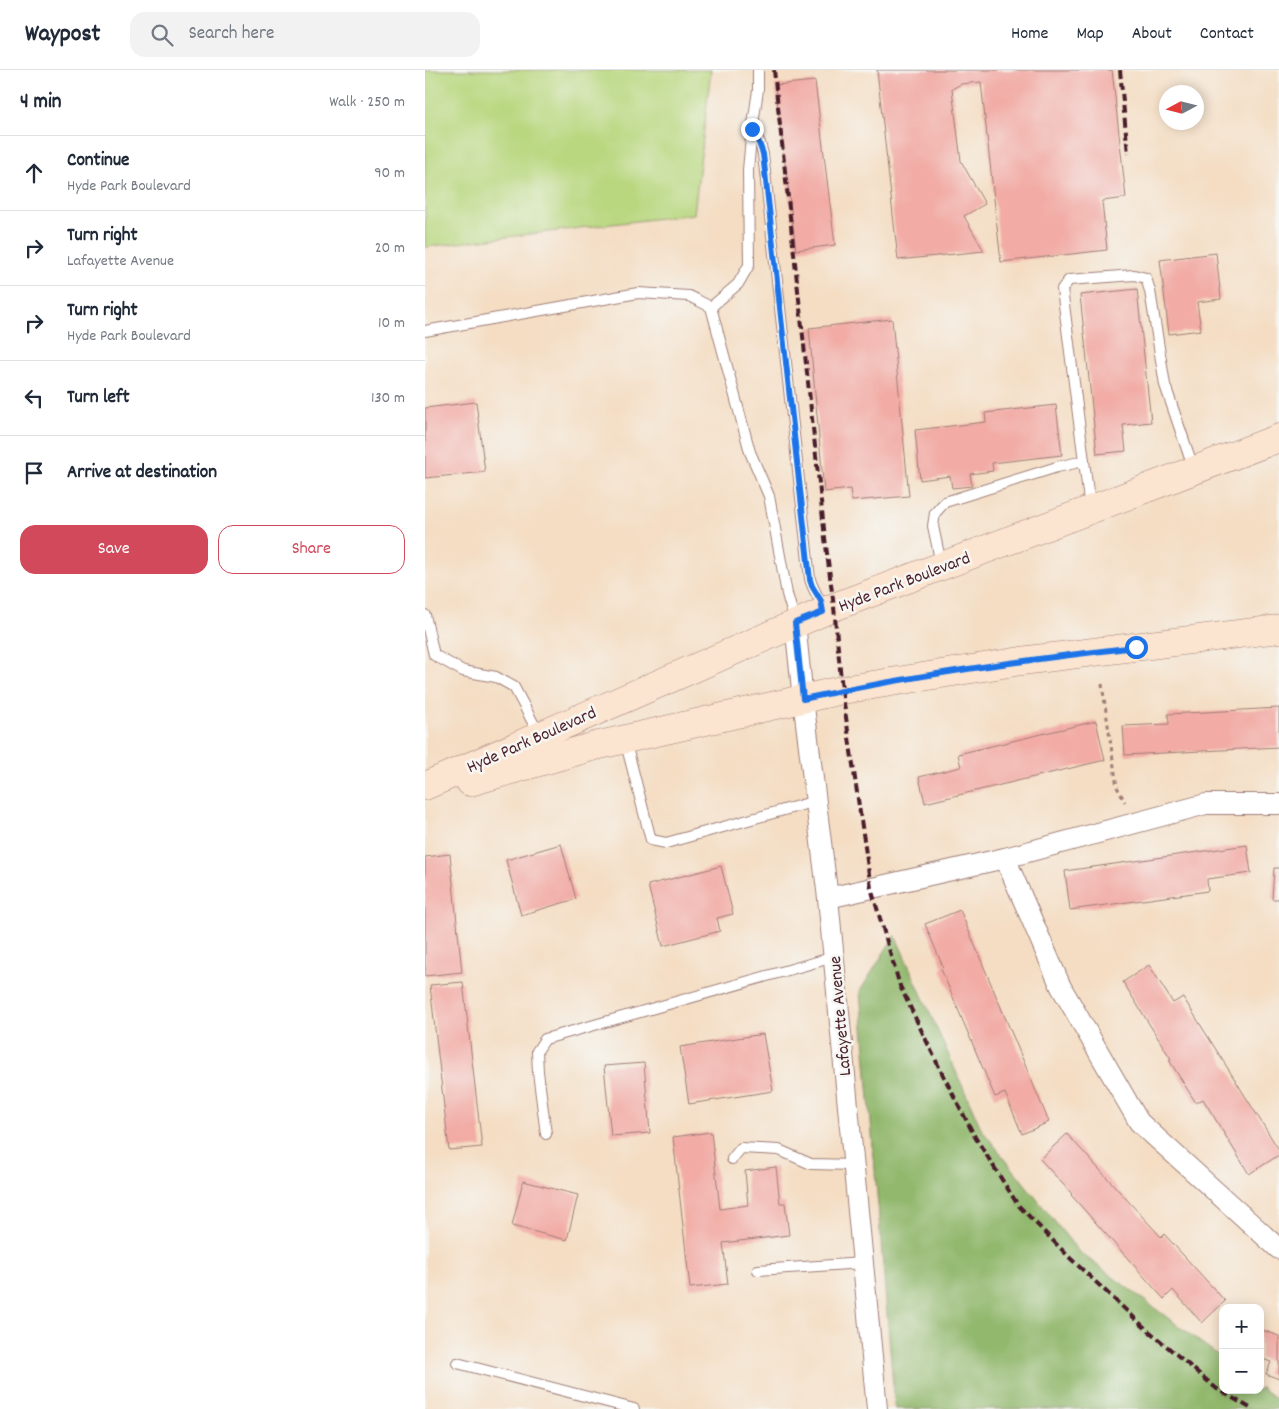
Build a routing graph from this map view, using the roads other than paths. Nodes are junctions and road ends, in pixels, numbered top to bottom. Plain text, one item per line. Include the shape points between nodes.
1 (758, 70) edge
2 (752, 129) junction
3 (711, 307) junction
4 (425, 331) edge
5 (1279, 438) edge
6 (1083, 461) junction
7 (1194, 470) junction
8 (1090, 510) junction
9 (942, 566) junction
10 (823, 612) junction
11 (425, 615) edge
12 (795, 623) junction
13 (1279, 629) edge
14 (803, 699) junction
15 (539, 736) junction
16 (624, 740) junction
17 (425, 786) edge
18 (425, 796) edge
19 (816, 801) junction
20 (1279, 804) edge
21 (1005, 858) junction
22 (828, 898) junction
23 (834, 957) junction
24 (545, 1134) dead end
25 (732, 1159) dead end
26 (854, 1165) junction
27 (1279, 1249) edge
28 (863, 1263) junction
29 (758, 1270) dead end
30 (457, 1363) dead end
31 (635, 1409) edge
32 (877, 1409) edge

1 - 2 lane
2 - 3 lane via 748,170 749,265 737,284
2 - 10 lane via 763,154 810,580
3 - 4 lane via 689,296 638,293
3 - 12 lane via 750,452 769,496
5 - 7 main road, Hyde Park Boulevard
6 - 7 lane via 1061,289 1069,280 1133,275 1146,278 1165,385
6 - 8 lane
6 - 9 lane via 945,502 935,513 933,526
7 - 8 main road, Hyde Park Boulevard
8 - 9 main road, Hyde Park Boulevard
9 - 10 main road, Hyde Park Boulevard
10 - 12 main road, Hyde Park Boulevard
11 - 15 lane via 434,654 463,671 496,677 514,687
12 - 14 street, Lafayette Avenue
12 - 15 main road, Hyde Park Boulevard
13 - 14 main road, Hyde Park Boulevard via 1021,661
14 - 16 main road, Hyde Park Boulevard
14 - 19 street, Lafayette Avenue
15 - 17 main road, Hyde Park Boulevard
16 - 18 main road, Hyde Park Boulevard
16 - 19 lane via 651,840 666,843
19 - 22 street, Lafayette Avenue
20 - 21 street via 1206,804
21 - 22 street
21 - 27 street via 1061,987 1139,1122
22 - 23 street, Lafayette Avenue
23 - 24 lane via 545,1039 537,1051
23 - 26 street, Lafayette Avenue
25 - 26 lane via 741,1148 779,1150 811,1164
26 - 28 street, Lafayette Avenue
28 - 29 lane
28 - 32 street, Lafayette Avenue
30 - 31 lane

